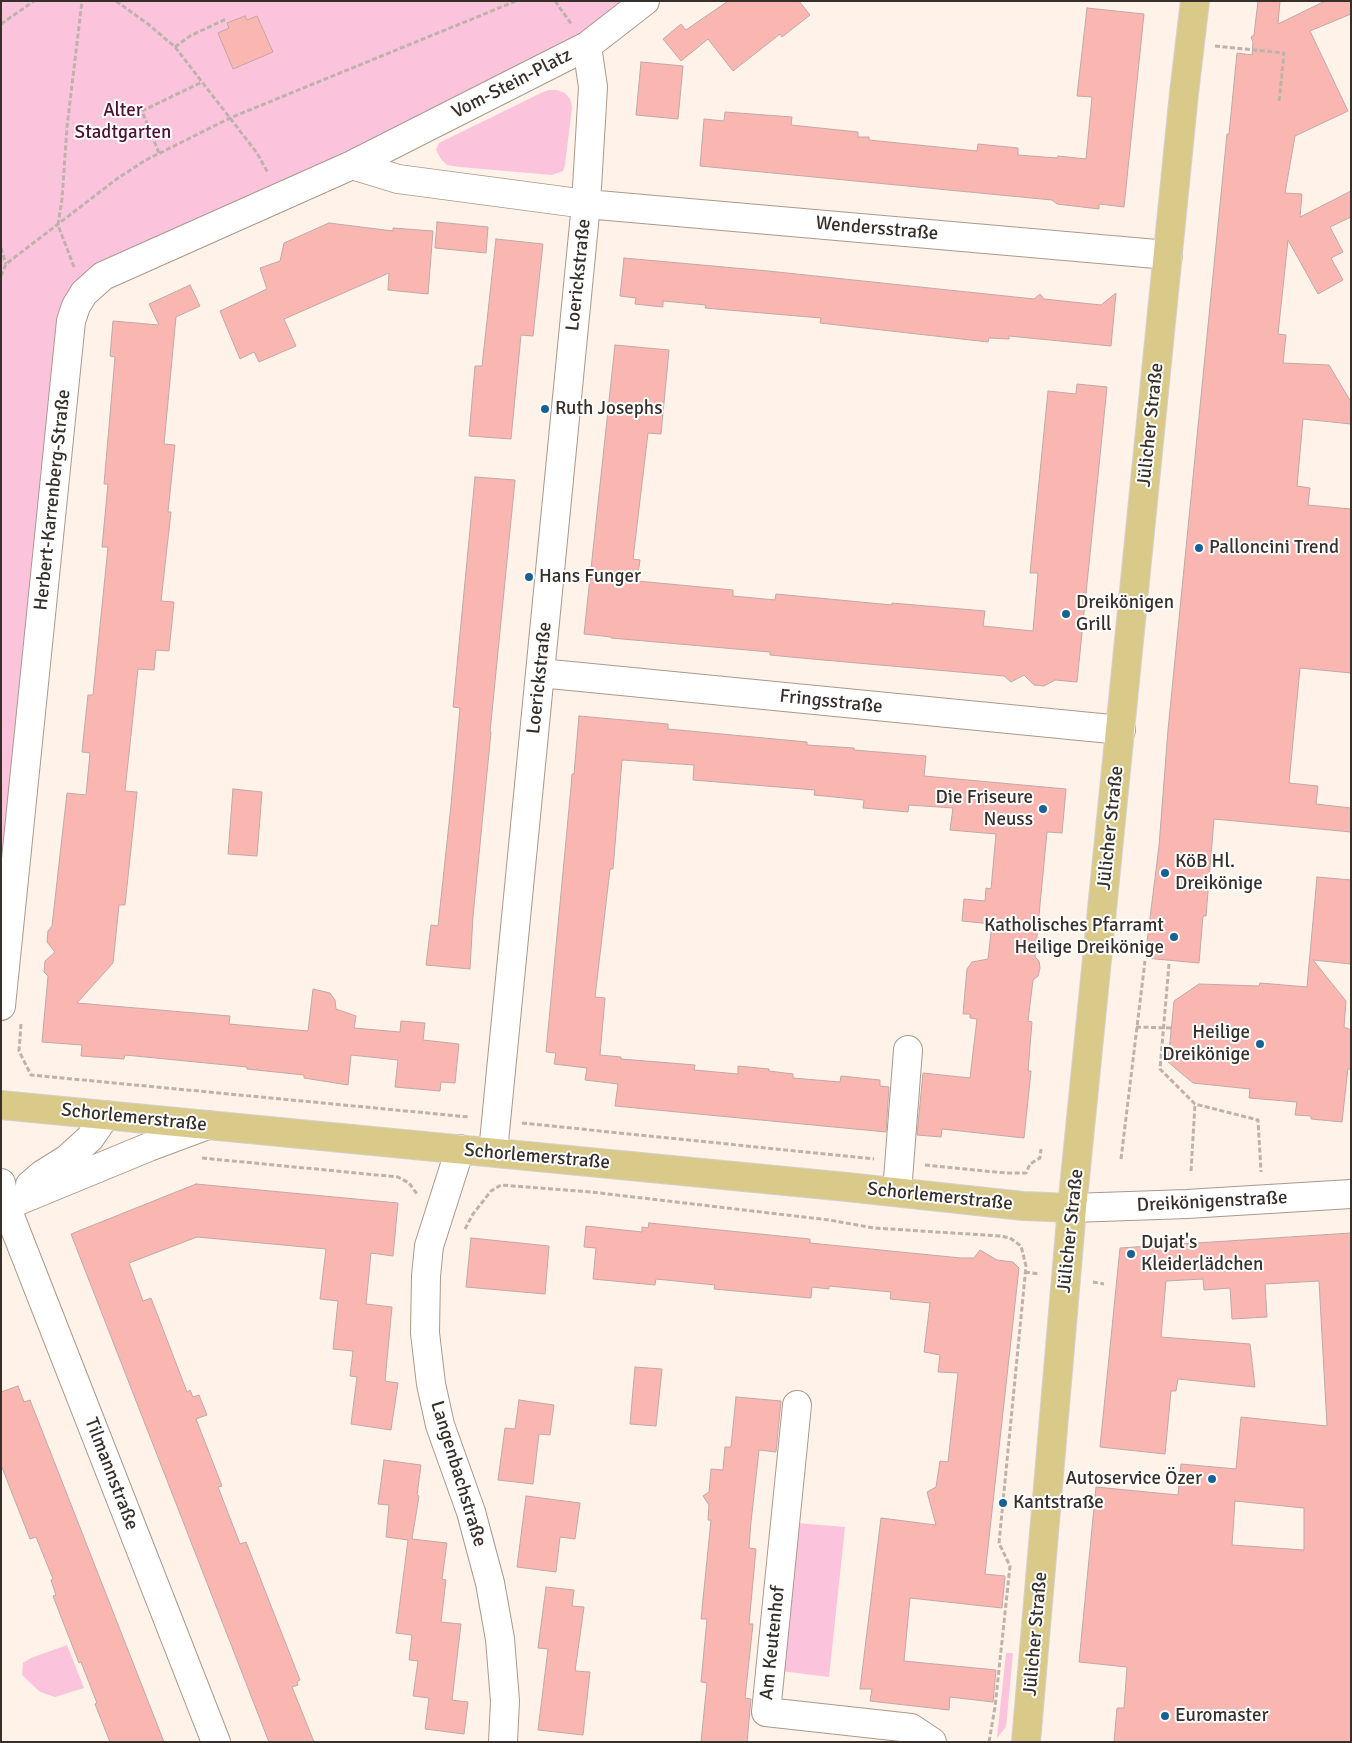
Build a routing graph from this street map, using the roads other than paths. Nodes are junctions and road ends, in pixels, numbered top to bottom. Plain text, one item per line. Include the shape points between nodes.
1 (644, 1) edge
2 (1184, 1) edge
3 (1195, 1) edge
4 (587, 46) junction
5 (1184, 93) junction
6 (352, 166) junction
7 (586, 204) junction
8 (1168, 255) junction
9 (540, 673) junction
10 (1121, 730) junction
11 (11, 1014) edge
12 (908, 1050) dead end
13 (1, 1105) edge
14 (106, 1115) junction
15 (208, 1126) junction
16 (460, 1149) junction
17 (493, 1152) junction
18 (897, 1192) junction
19 (1351, 1194) edge
20 (3, 1199) edge
21 (1072, 1208) junction
22 (797, 1405) dead end
23 (216, 1742) edge
24 (503, 1742) edge
25 (932, 1742) edge
26 (1026, 1742) edge

1 - 4 street
2 - 5 main road, Jülicher Straße
3 - 5 main road, Jülicher Straße
4 - 6 street, Vom-Stein-Platz
4 - 7 street, Vom-Stein-Platz via 593,87
5 - 8 main road, Jülicher Straße
6 - 7 street via 398,179
6 - 11 street, Herbert-Karrenberg-Straße via 103,276 84,293 76,306 71,321
7 - 8 street, Wendersstraße
7 - 9 street, Loerickstraße
8 - 10 main road, Jülicher Straße
9 - 10 street, Fringsstraße
9 - 17 street, Loerickstraße
10 - 21 main road, Jülicher Straße
12 - 18 street
13 - 14 main road, Schorlemerstraße
14 - 15 main road, Schorlemerstraße
14 - 20 street via 90,1138 67,1159
15 - 16 main road, Schorlemerstraße
15 - 20 street
16 - 17 main road, Schorlemerstraße
16 - 24 street, Langenbachstraße via 429,1246 425,1333 440,1425 471,1512 490,1583 500,1639 505,1701
17 - 18 main road, Schorlemerstraße
18 - 21 main road, Schorlemerstraße
19 - 21 street, Dreikönigenstraße
20 - 23 street, Tilmannstraße
21 - 26 main road, Jülicher Straße
22 - 25 street, Am Keutenhof via 766,1712 911,1728

